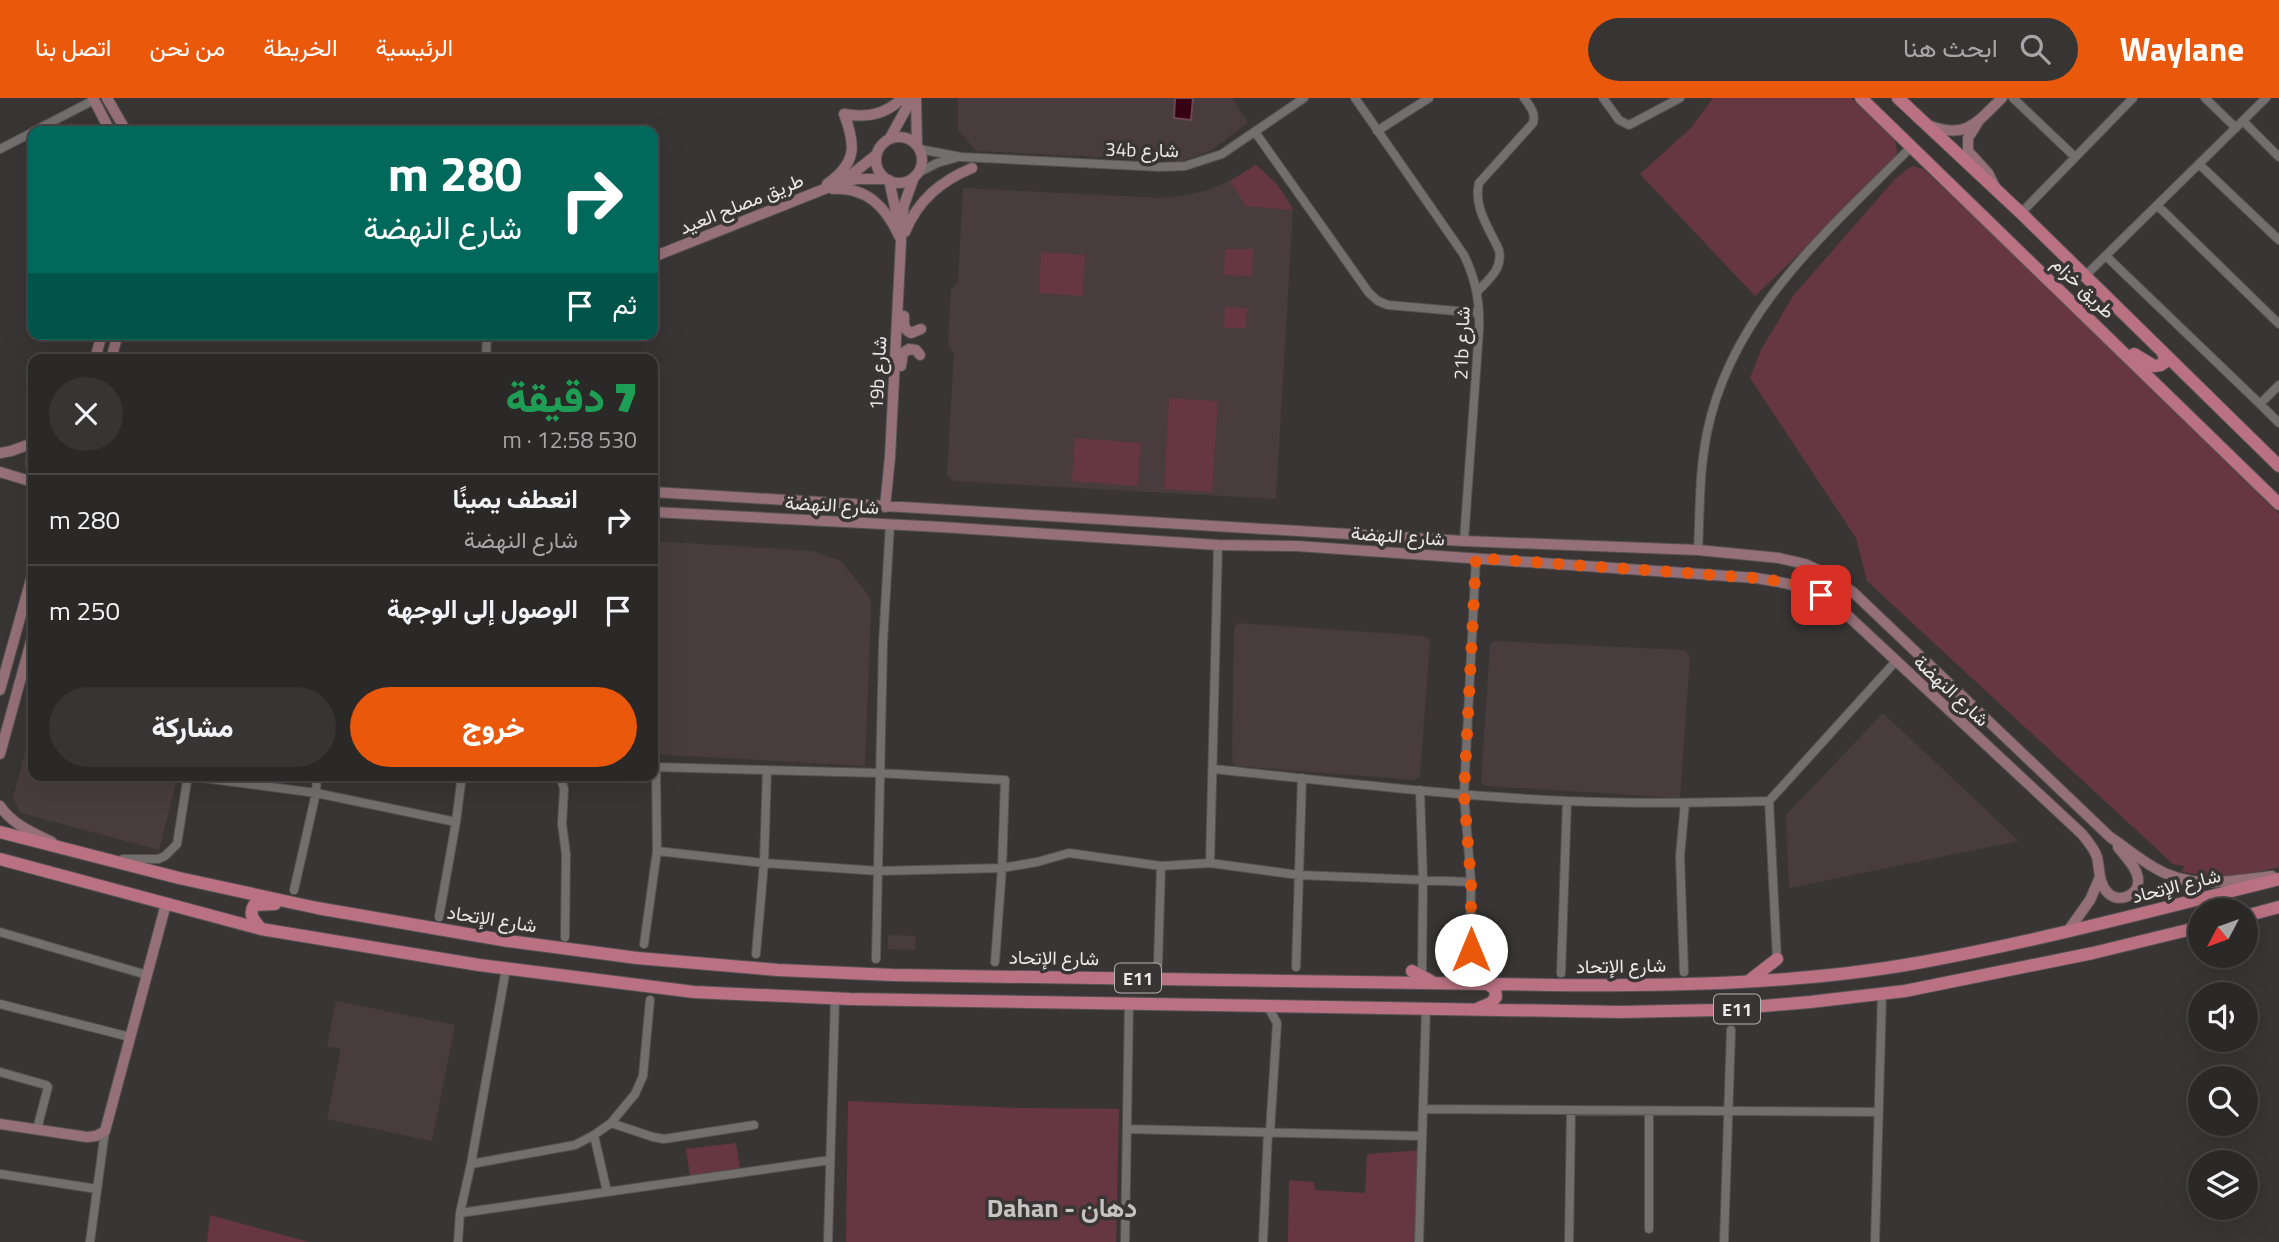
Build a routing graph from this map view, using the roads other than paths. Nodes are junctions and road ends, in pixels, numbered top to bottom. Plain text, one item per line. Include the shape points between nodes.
1 (107, 98) edge
2 (902, 98) edge
3 (914, 98) edge
4 (1304, 98) edge
5 (1355, 98) edge
6 (1429, 98) edge
7 (1524, 98) edge
8 (1603, 98) edge
9 (1680, 98) edge
10 (1861, 98) edge
11 (1898, 98) edge
12 (2001, 98) edge
13 (2013, 98) edge
14 (2133, 98) edge
15 (2205, 98) edge
16 (2266, 98) edge
17 (93, 99) edge
18 (1980, 119) junction
19 (2239, 124) junction
20 (1928, 125) junction
21 (43, 126) edge
22 (107, 126) edge
23 (123, 126) edge
24 (1377, 131) junction
25 (1255, 132) junction
26 (28, 134) edge
27 (890, 138) junction
28 (1911, 147) junction
29 (918, 148) junction
30 (0, 149) edge
31 (876, 155) junction
32 (961, 157) junction
33 (2279, 157) edge
34 (2075, 158) junction
35 (2199, 164) junction
36 (972, 168) dead end
37 (915, 176) junction
38 (887, 180) junction
39 (842, 182) junction
40 (819, 190) junction
41 (1996, 191) junction
42 (2157, 205) junction
43 (2021, 213) junction
44 (2279, 240) edge
45 (901, 241) junction
46 (658, 255) edge
47 (2106, 256) junction
48 (901, 265) junction
49 (2085, 276) junction
50 (1477, 292) junction
51 (1479, 313) junction
52 (2279, 324) edge
53 (921, 330) dead end
54 (2107, 336) junction
55 (2163, 352) junction
56 (920, 355) dead end
57 (2279, 385) edge
58 (2260, 404) junction
59 (2279, 423) edge
60 (28, 445) edge
61 (0, 453) edge
62 (890, 457) junction
63 (2279, 467) edge
64 (0, 472) edge
65 (28, 479) edge
66 (658, 492) edge
67 (694, 495) junction
68 (2279, 504) edge
69 (885, 507) junction
70 (658, 513) edge
71 (672, 514) junction
72 (890, 524) junction
73 (1340, 534) junction
74 (1464, 541) junction
75 (1218, 545) junction
76 (1297, 546) junction
77 (1698, 550) junction
78 (1476, 558) junction
79 (28, 590) edge
80 (28, 652) edge
81 (1896, 661) junction
82 (0, 690) edge
83 (0, 754) edge
84 (658, 768) edge
85 (767, 769) junction
86 (1213, 769) junction
87 (879, 773) junction
88 (1302, 778) junction
89 (187, 781) edge
90 (226, 781) edge
91 (317, 781) edge
92 (460, 781) edge
93 (562, 781) edge
94 (654, 781) edge
95 (1420, 790) junction
96 (316, 793) junction
97 (1464, 794) junction
98 (1567, 801) junction
99 (1769, 801) junction
100 (1685, 803) junction
101 (0, 806) edge
102 (456, 822) junction
103 (0, 832) edge
104 (2110, 837) junction
105 (64, 848) junction
106 (657, 851) junction
107 (0, 859) edge
108 (104, 859) junction
109 (764, 863) junction
110 (1210, 863) junction
111 (1161, 866) junction
112 (1002, 868) junction
113 (878, 871) junction
114 (1299, 875) junction
115 (2100, 877) junction
116 (2279, 877) edge
117 (1423, 880) junction
118 (1471, 882) junction
119 (293, 890) dead end
120 (166, 904) junction
121 (2279, 907) edge
122 (317, 908) junction
123 (2258, 913) edge
124 (439, 917) dead end
125 (261, 929) junction
126 (2188, 930) edge
127 (2068, 931) junction
128 (0, 932) edge
129 (565, 937) dead end
130 (644, 944) dead end
131 (756, 954) dead end
132 (1777, 958) joint
133 (876, 959) dead end
134 (996, 962) dead end
135 (1158, 964) dead end
136 (1296, 967) dead end
137 (506, 969) junction
138 (1417, 971) joint
139 (1470, 972) dead end
140 (1684, 972) dead end
141 (1562, 973) dead end
142 (147, 975) junction
143 (1748, 981) junction
144 (1434, 983) junction
145 (1488, 984) junction
146 (1882, 994) junction
147 (835, 998) junction
148 (650, 1000) dead end
149 (1129, 1002) junction
150 (0, 1004) edge
151 (1267, 1006) junction
152 (1426, 1007) junction
153 (1479, 1008) junction
154 (1731, 1030) dead end
155 (130, 1037) junction
156 (0, 1072) edge
157 (1423, 1108) junction
158 (1571, 1110) junction
159 (1730, 1111) junction
160 (1649, 1112) junction
161 (1878, 1112) junction
162 (611, 1123) junction
163 (0, 1124) edge
164 (754, 1125) dead end
165 (37, 1129) junction
166 (1127, 1129) junction
167 (106, 1131) junction
168 (1269, 1132) junction
169 (594, 1135) junction
170 (1422, 1136) junction
171 (830, 1160) junction
172 (471, 1164) junction
173 (0, 1174) edge
174 (97, 1189) junction
175 (607, 1192) junction
176 (460, 1213) junction
177 (1649, 1229) dead end
178 (90, 1242) edge
179 (458, 1242) edge
180 (828, 1242) edge
181 (1125, 1242) edge
182 (1263, 1242) edge
183 (1419, 1242) edge
184 (1569, 1242) edge
185 (1724, 1242) edge
186 (1875, 1242) edge

1 - 23 main road
2 - 40 main road via 873,115 844,114 853,145 851,158 843,171
3 - 27 main road
3 - 29 main road
4 - 25 street, 34b شارع
5 - 24 street, 21b شارع
6 - 24 street
7 - 50 street via 1535,117 1533,123 1479,183 1476,194 1501,258 1497,270
8 - 9 street via 1619,120 1629,125
10 - 28 main road, طريق خزام
11 - 20 main road, طريق خزام
12 - 18 main road
13 - 34 street
14 - 34 street
15 - 19 street
16 - 19 street
17 - 21 street
17 - 22 main road
18 - 20 main road via 1954,132
18 - 41 main road via 1966,145
19 - 33 street
19 - 35 street
20 - 41 main road, طريق خزام
24 - 50 street, 21b شارع via 1464,256
25 - 32 street, 34b شارع via 1222,154 1185,166
25 - 51 street via 1378,301
26 - 30 street
27 - 29 main road via 908,139
27 - 31 main road
28 - 54 main road, طريق خزام
28 - 77 street via 1800,259 1742,339 1707,432
29 - 32 street, 34b شارع
29 - 37 main road via 921,165
31 - 38 main road via 877,169
31 - 39 main road, طريق مصلح العيد
32 - 37 street, 34b شارع via 937,163
34 - 43 street
35 - 42 street
35 - 44 street
36 - 45 main road via 931,192 913,214
37 - 38 main road via 902,183
37 - 45 main road, 19b شارع via 904,205
38 - 39 main road, طريق مصلح العيد
38 - 45 main road, 19b شارع
39 - 40 main road, طريق مصلح العيد
40 - 45 main road via 849,189 873,199 885,209
40 - 46 main road, طريق مصلح العيد
41 - 43 main road, طريق خزام
42 - 47 street
42 - 52 street
43 - 49 main road, طريق خزام
45 - 48 main road, 19b شارع
47 - 49 street
47 - 58 street
48 - 53 main road via 904,325 911,333
48 - 62 main road, 19b شارع
49 - 55 main road, طريق خزام
50 - 51 street, 21b شارع
51 - 74 street, 21b شارع
54 - 55 main road via 2154,366 2165,362
54 - 68 main road, طريق خزام
55 - 63 main road, طريق خزام
56 - 62 main road via 909,349 901,359 897,449
57 - 58 street
58 - 59 street
60 - 61 main road
62 - 69 main road, 19b شارع
64 - 65 main road
66 - 67 main road, شارع النهضة
67 - 69 main road, شارع النهضة
67 - 71 main road via 673,503
69 - 73 main road, شارع النهضة
70 - 71 main road, شارع النهضة
71 - 72 main road, شارع النهضة
72 - 75 main road, شارع النهضة
72 - 87 street
73 - 74 main road, شارع النهضة
73 - 76 main road via 1340,546
74 - 77 main road, شارع النهضة
75 - 76 main road, شارع النهضة
75 - 86 street
76 - 78 main road, شارع النهضة
77 - 104 main road, شارع النهضة via 1779,558 1805,564 1836,580
78 - 81 main road, شارع النهضة via 1800,584 1846,614
78 - 97 street
79 - 82 main road
80 - 83 main road
81 - 99 street
81 - 115 main road, شارع النهضة via 2082,834 2093,849
84 - 85 street
85 - 87 street
85 - 109 street
86 - 88 street
86 - 110 street
87 - 112 street via 1004,780
87 - 113 street
88 - 95 street
88 - 114 street
89 - 108 street via 177,844 165,856
90 - 96 street
91 - 96 street
92 - 102 street
93 - 129 street
94 - 106 street
95 - 97 street
95 - 117 street
96 - 102 street
96 - 119 street
97 - 98 street
97 - 118 street
98 - 100 street
98 - 141 street
99 - 100 street
99 - 132 street
100 - 140 street via 1680,856
101 - 105 main road via 19,824
102 - 124 street
103 - 105 main road, شارع الإتحاد / E11
104 - 115 main road via 2136,870 2138,886 2134,893 2118,898 2108,893
104 - 116 main road via 2178,879 2204,883
105 - 108 main road, شارع الإتحاد / E11
106 - 109 street
106 - 130 street
107 - 120 main road, E11
108 - 122 main road, شارع الإتحاد / E11
109 - 113 street
109 - 131 street
110 - 111 street
110 - 114 street
111 - 112 street via 1069,853
111 - 135 street
112 - 113 street
112 - 134 street
113 - 133 street
114 - 117 street
114 - 136 street
115 - 127 main road
116 - 127 main road, شارع الإتحاد / E11
117 - 118 street
117 - 138 street
118 - 139 street
120 - 125 main road, E11
120 - 142 main road
121 - 123 main road
122 - 125 main road via 254,905 251,917
122 - 144 main road, شارع الإتحاد / E11 via 508,941 778,970
125 - 137 main road, E11
126 - 146 main road, E11
127 - 143 main road, شارع الإتحاد / E11 via 1916,963
128 - 142 street
132 - 143 main road
137 - 147 main road, E11 via 694,992
137 - 172 street
138 - 144 main road
142 - 155 main road
143 - 145 main road, شارع الإتحاد / E11 via 1628,986
144 - 145 main road, شارع الإتحاد / E11
145 - 153 main road via 1496,997
146 - 153 main road, E11 via 1717,1010
146 - 161 street
147 - 149 main road, E11
147 - 171 street
148 - 162 street via 643,1076 635,1094
149 - 151 main road, E11
149 - 166 street
150 - 155 street
151 - 152 main road, E11
151 - 168 street via 1277,1023
152 - 153 main road, E11
152 - 157 street
154 - 159 street
155 - 167 main road
156 - 165 street via 48,1087
157 - 158 street
157 - 170 street
158 - 160 street
158 - 184 street
159 - 160 street
159 - 161 street
159 - 185 street
160 - 177 street
161 - 186 street
162 - 164 street via 664,1139
162 - 169 street
163 - 165 main road
165 - 167 main road via 87,1137
166 - 168 street
166 - 181 street
167 - 174 street
168 - 170 street
168 - 182 street
169 - 172 street via 575,1144
169 - 175 street
170 - 183 street
171 - 175 street
171 - 180 street
172 - 176 street
173 - 174 street
174 - 178 street
175 - 176 street
176 - 179 street

